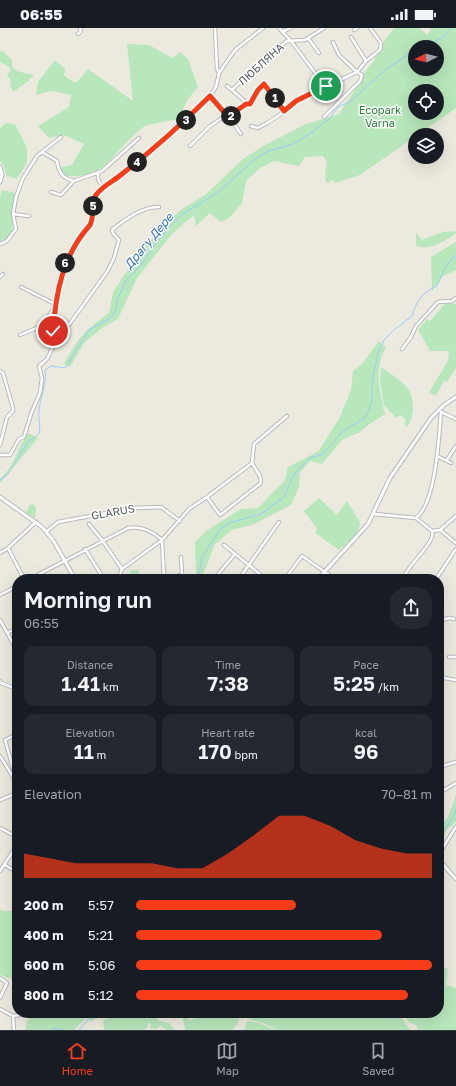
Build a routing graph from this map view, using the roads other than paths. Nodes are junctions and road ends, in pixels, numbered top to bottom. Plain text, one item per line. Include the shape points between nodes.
1 (80, 28) edge
2 (215, 28) edge
3 (263, 28) edge
4 (279, 28) edge
5 (291, 28) edge
6 (324, 28) edge
7 (370, 28) edge
8 (282, 32) junction
9 (78, 34) dead end
10 (351, 37) dead end
11 (308, 38) junction
12 (291, 40) junction
13 (333, 42) dead end
14 (319, 52) dead end
15 (366, 61) junction
16 (357, 72) junction
17 (219, 73) junction
18 (226, 86) dead end
19 (326, 86) junction
20 (232, 90) junction
21 (210, 96) junction
22 (247, 104) junction
23 (284, 111) junction
24 (227, 116) junction
25 (324, 117) dead end
26 (251, 126) dead end
27 (241, 134) dead end
28 (61, 137) dead end
29 (139, 138) dead end
30 (190, 146) dead end
31 (42, 152) junction
32 (0, 167) edge
33 (98, 172) junction
34 (74, 181) junction
35 (0, 182) edge
36 (103, 188) junction
37 (51, 192) dead end
38 (159, 207) dead end
39 (14, 214) junction
40 (29, 216) dead end
41 (0, 244) edge
42 (3, 274) dead end
43 (0, 277) edge
44 (21, 288) dead end
45 (456, 298) edge
46 (54, 304) junction
47 (54, 309) junction
48 (20, 335) dead end
49 (53, 347) junction
50 (402, 349) dead end
51 (0, 370) edge
52 (456, 397) edge
53 (440, 410) junction
54 (287, 416) dead end
55 (456, 419) edge
56 (0, 445) edge
57 (456, 446) edge
58 (0, 455) edge
59 (437, 456) junction
60 (447, 460) junction
61 (252, 463) junction
62 (451, 463) dead end
63 (0, 497) edge
64 (207, 497) junction
65 (374, 514) junction
66 (456, 516) edge
67 (416, 518) junction
68 (180, 520) junction
69 (36, 522) junction
70 (279, 522) dead end
71 (89, 524) dead end
72 (440, 530) junction
73 (432, 531) junction
74 (46, 532) junction
75 (102, 540) junction
76 (162, 540) junction
77 (456, 543) edge
78 (224, 545) dead end
79 (8, 548) junction
80 (85, 549) junction
81 (456, 549) edge
82 (0, 553) edge
83 (235, 554) junction
84 (181, 557) dead end
85 (63, 560) junction
86 (249, 566) junction
87 (122, 569) junction
88 (324, 572) junction
89 (21, 574) edge
90 (39, 574) edge
91 (72, 574) edge
92 (101, 574) edge
93 (120, 574) edge
94 (164, 574) edge
95 (182, 574) edge
96 (218, 574) edge
97 (243, 574) edge
98 (259, 574) edge
99 (289, 574) edge
100 (327, 574) edge
101 (405, 574) edge
102 (439, 574) edge
103 (12, 589) edge
104 (0, 596) edge
105 (453, 618) dead end
106 (0, 620) edge
107 (444, 621) edge
108 (12, 630) edge
109 (7, 633) junction
110 (12, 642) edge
111 (449, 657) dead end
112 (456, 658) edge
113 (444, 678) dead end
114 (456, 680) edge
115 (0, 681) edge
116 (12, 687) edge
117 (12, 736) edge
118 (0, 756) edge
119 (456, 762) edge
120 (12, 764) edge
121 (444, 766) edge
122 (12, 774) edge
123 (456, 783) edge
124 (444, 790) edge
125 (12, 795) edge
126 (0, 800) edge
127 (456, 827) edge
128 (0, 828) edge
129 (12, 834) edge
130 (444, 846) edge
131 (12, 853) edge
132 (4, 865) junction
133 (444, 866) edge
134 (12, 869) edge
135 (0, 871) edge
136 (456, 879) edge
137 (0, 978) edge
138 (0, 998) edge
139 (0, 1008) edge
140 (12, 1015) edge
141 (13, 1018) edge
142 (14, 1030) edge

1 - 9 street
2 - 17 street via 216,69
3 - 17 street via 235,50
4 - 8 street
5 - 8 street
6 - 11 street
7 - 15 street via 381,46 377,53
8 - 12 street
10 - 15 street
11 - 12 street via 300,41
11 - 14 street
12 - 19 street
12 - 20 street, ЛЮБЛЯНА via 263,60
13 - 16 street via 339,55
15 - 16 street
16 - 19 street
16 - 25 street via 362,75 360,80
17 - 21 street
18 - 20 street
19 - 23 street via 296,101
20 - 22 street
21 - 24 street
21 - 36 street via 122,175
22 - 23 street via 264,84
22 - 24 street
23 - 26 street via 258,128
24 - 27 street
24 - 30 street via 209,126
28 - 31 street
29 - 33 street
31 - 34 street via 57,162 59,173 63,177
31 - 39 street via 23,178 16,197
32 - 35 street
33 - 34 street
33 - 36 street via 98,180
34 - 37 street via 63,194
36 - 46 street via 93,200 93,220 67,259
38 - 49 street via 133,215 112,230 119,240 107,272
39 - 40 street
39 - 41 street via 15,232 7,241
42 - 43 street
44 - 46 street
45 - 50 street via 452,301 438,302 416,326
46 - 47 street
47 - 48 street via 44,325
47 - 49 street
49 - 58 street via 47,359 38,368 42,378 40,393 24,437 18,439 10,455
51 - 56 street via 13,408 7,417
52 - 53 street
53 - 55 street
53 - 59 street
53 - 65 street via 431,418 390,478
54 - 61 street via 254,444
57 - 60 street
59 - 60 street
59 - 67 street via 428,501 423,512
60 - 62 street
61 - 64 street
61 - 64 street via 261,483 220,515
63 - 69 street
64 - 68 street via 189,509
65 - 67 street
65 - 88 street via 356,538
66 - 72 street
67 - 73 street
68 - 74 street, GLARUS via 161,507 134,508 58,522
68 - 76 street
69 - 74 street
69 - 79 street
70 - 86 street
71 - 75 street
72 - 73 street
72 - 77 street
73 - 101 street via 431,540
74 - 85 street
75 - 76 street via 133,527 149,530
75 - 80 street
75 - 87 street
76 - 87 street
76 - 94 street
78 - 83 street
79 - 82 street
79 - 89 street
80 - 85 street
80 - 92 street
81 - 102 street
83 - 86 street
83 - 96 street
84 - 95 street
85 - 90 street
85 - 91 street
86 - 97 street
86 - 98 street
87 - 93 street
88 - 99 street via 302,556
88 - 100 street
103 - 104 street
105 - 107 street
106 - 109 street
108 - 109 street
109 - 110 street
111 - 112 street
113 - 114 street
115 - 116 street via 1,684
117 - 120 street via 5,740
118 - 122 street
119 - 121 street
123 - 124 street
125 - 126 street
127 - 130 street
128 - 129 street
131 - 132 street
132 - 134 street
132 - 135 street
133 - 136 street
137 - 138 street via 8,983
139 - 140 street
141 - 142 street

